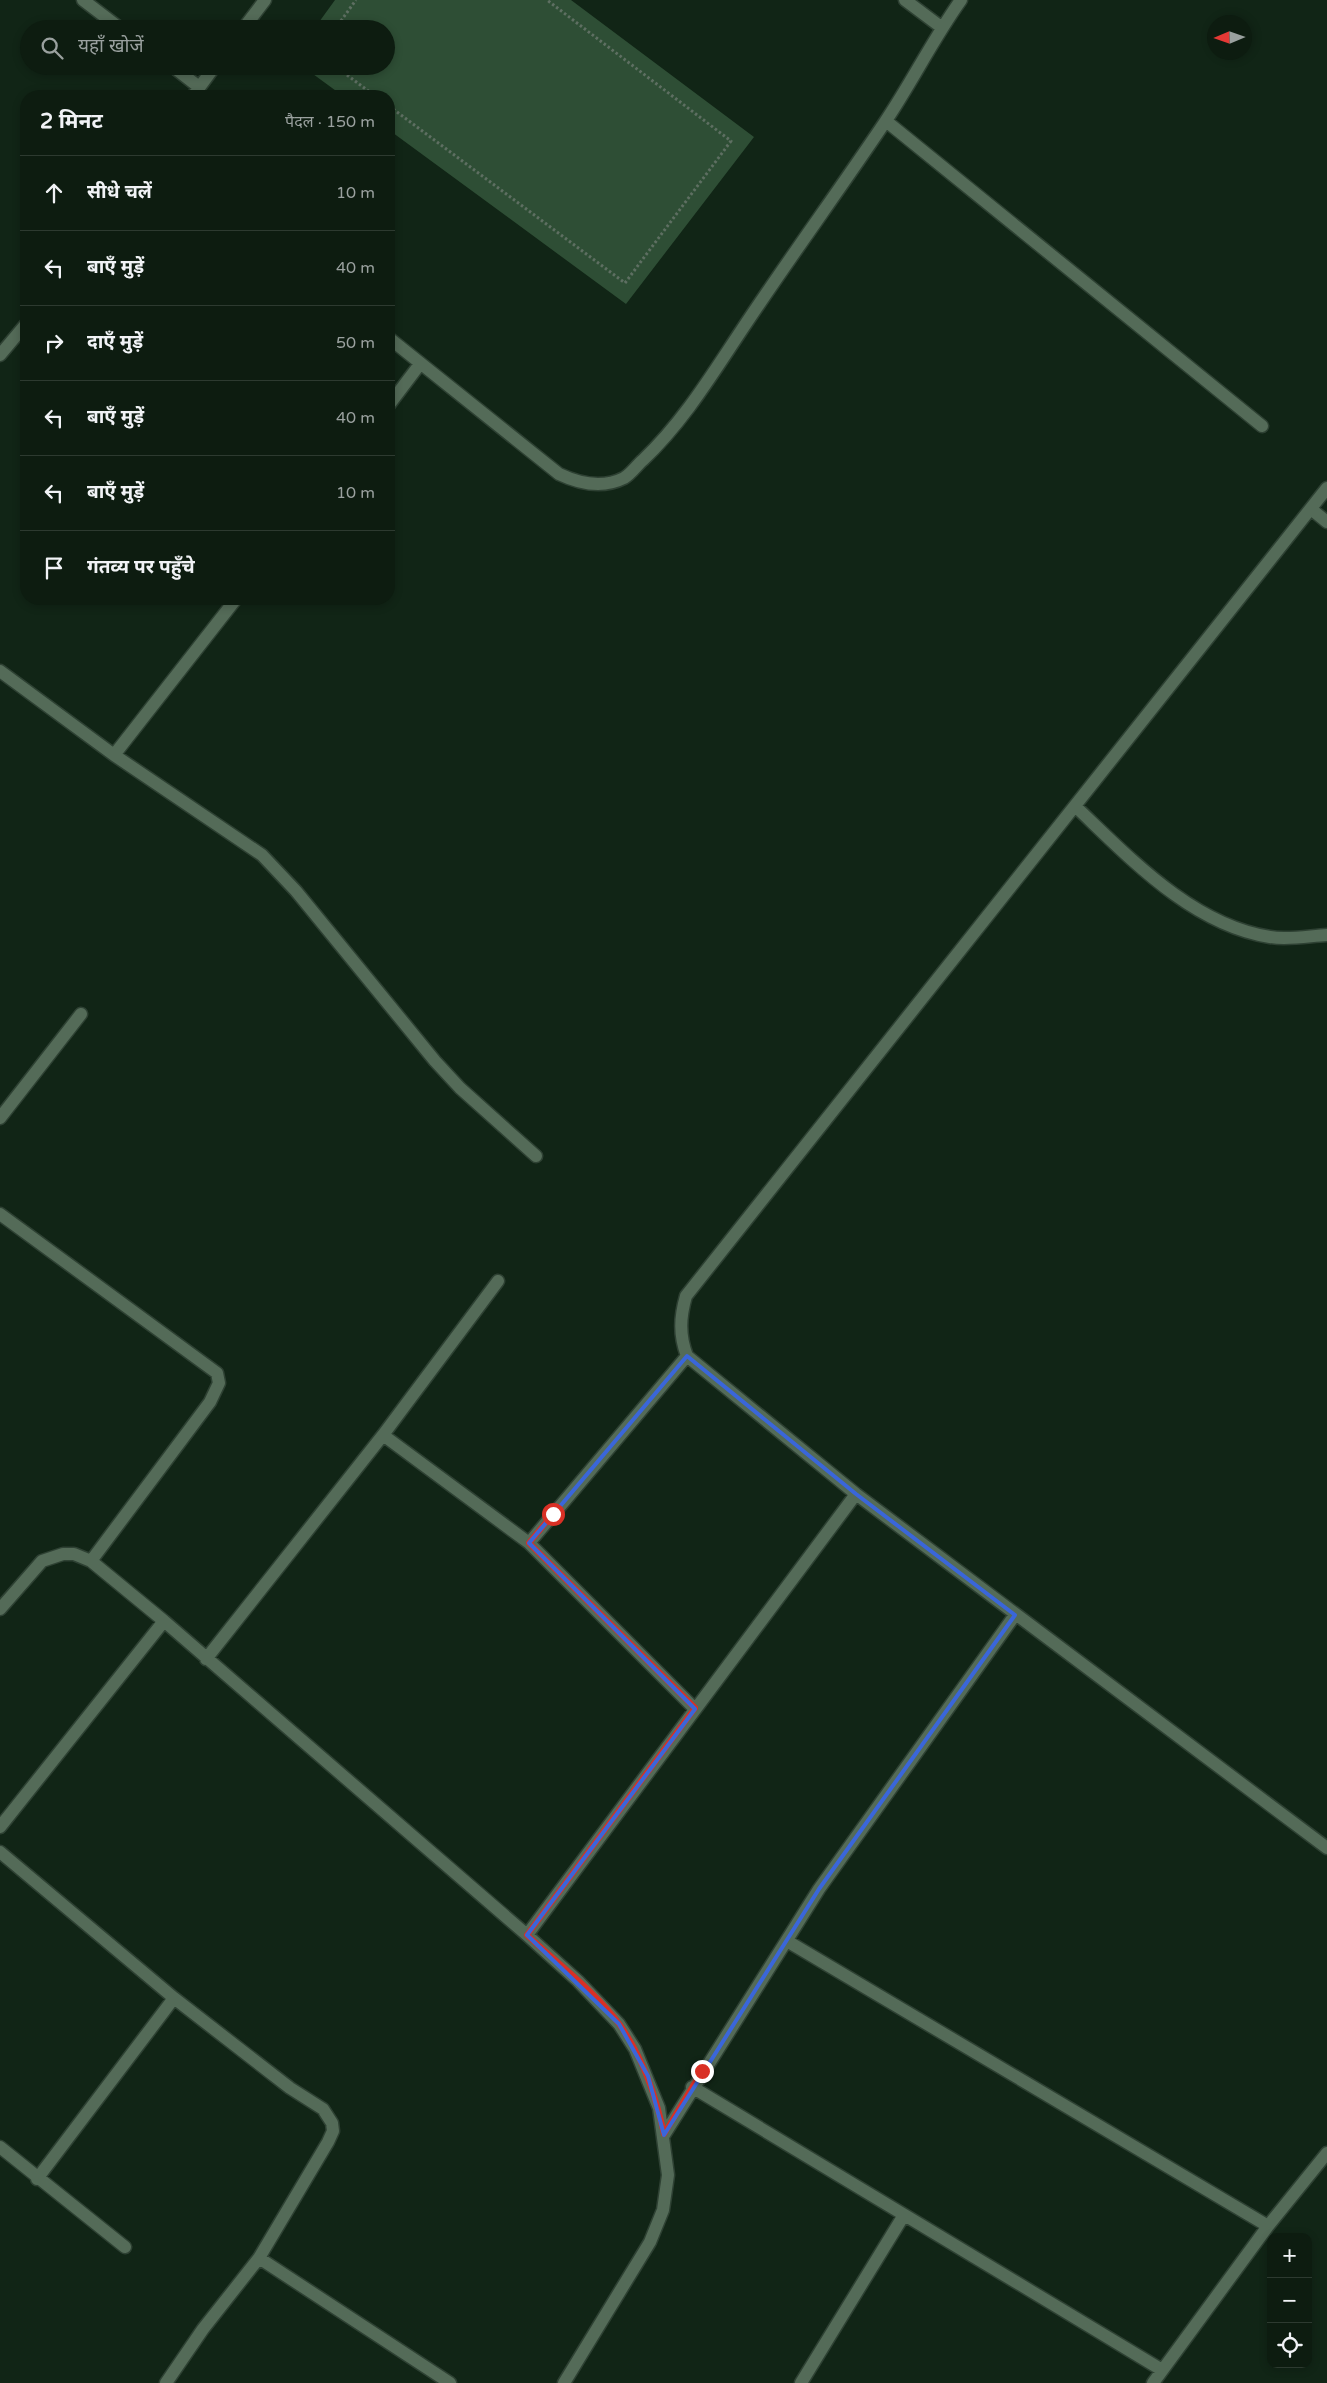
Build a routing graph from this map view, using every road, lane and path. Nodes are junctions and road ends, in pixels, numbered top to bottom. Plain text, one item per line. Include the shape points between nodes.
1 (83, 0) edge
2 (265, 0) edge
3 (356, 0) edge
4 (547, 0) edge
5 (905, 0) edge
6 (961, 0) edge
7 (110, 20) edge
8 (250, 20) edge
9 (342, 20) edge
10 (941, 27) junction
11 (181, 75) edge
12 (208, 75) edge
13 (347, 75) edge
14 (195, 90) edge
15 (197, 90) edge
16 (367, 90) edge
17 (395, 110) edge
18 (886, 121) junction
19 (20, 331) edge
20 (395, 343) edge
21 (0, 354) edge
22 (420, 364) junction
23 (395, 396) edge
24 (1262, 426) dead end
25 (1327, 488) edge
26 (1311, 508) junction
27 (1327, 522) edge
28 (231, 605) edge
29 (0, 671) edge
30 (114, 755) junction
31 (1075, 806) junction
32 (1327, 935) edge
33 (81, 1014) dead end
34 (0, 1118) edge
35 (536, 1156) dead end
36 (0, 1214) edge
37 (498, 1281) dead end
38 (686, 1356) junction
39 (383, 1435) junction
40 (856, 1494) junction
41 (529, 1543) junction
42 (91, 1561) junction
43 (0, 1609) edge
44 (1015, 1615) junction
45 (164, 1621) junction
46 (206, 1659) junction
47 (695, 1708) junction
48 (0, 1828) edge
49 (1327, 1848) edge
50 (0, 1852) edge
51 (527, 1935) junction
52 (787, 1941) junction
53 (174, 1998) junction
54 (692, 2087) junction
55 (664, 2134) junction
56 (0, 2147) edge
57 (1327, 2153) edge
58 (38, 2179) junction
59 (904, 2215) junction
60 (1268, 2226) junction
61 (125, 2247) dead end
62 (259, 2258) junction
63 (1162, 2370) junction
64 (166, 2383) edge
65 (450, 2383) edge
66 (564, 2383) edge
67 (801, 2383) edge
68 (1152, 2383) edge

1 - 7 street
2 - 8 street
3 - 9 path
4 - 17 path via 731,141 625,283
5 - 10 street
6 - 10 street
10 - 18 street
11 - 14 street
12 - 15 street
13 - 16 path
18 - 22 street via 692,404 667,438 625,477 590,485 574,482 559,474
18 - 24 street
19 - 21 street
20 - 22 street
22 - 23 street
25 - 26 street
26 - 27 street
26 - 31 street
28 - 30 street
29 - 30 street
30 - 35 street via 262,856 296,891 435,1061 460,1088
31 - 32 street via 1136,864 1202,913 1238,929 1271,938
31 - 38 street via 686,1296 681,1312 681,1340
33 - 34 street
36 - 42 street via 217,1373 219,1383 210,1402
37 - 39 street
38 - 40 street
38 - 41 street
39 - 41 street
39 - 46 street
40 - 44 street
40 - 47 street
41 - 47 street
42 - 43 street via 74,1554 42,1561
42 - 45 street
44 - 49 street
44 - 52 street via 819,1890
45 - 46 street
45 - 48 street
46 - 51 street
47 - 51 street
50 - 53 street
51 - 55 street via 578,1980 619,2024 648,2076
52 - 54 street
52 - 60 street
53 - 58 street
53 - 62 street via 290,2088 323,2109 332,2123 333,2131 328,2142
54 - 55 street
54 - 59 street
55 - 66 street via 668,2175 666,2194 650,2242
56 - 58 street
57 - 60 street
58 - 61 street
59 - 63 street
59 - 67 street
60 - 63 street
62 - 64 street via 208,2322
62 - 65 street
63 - 68 street

